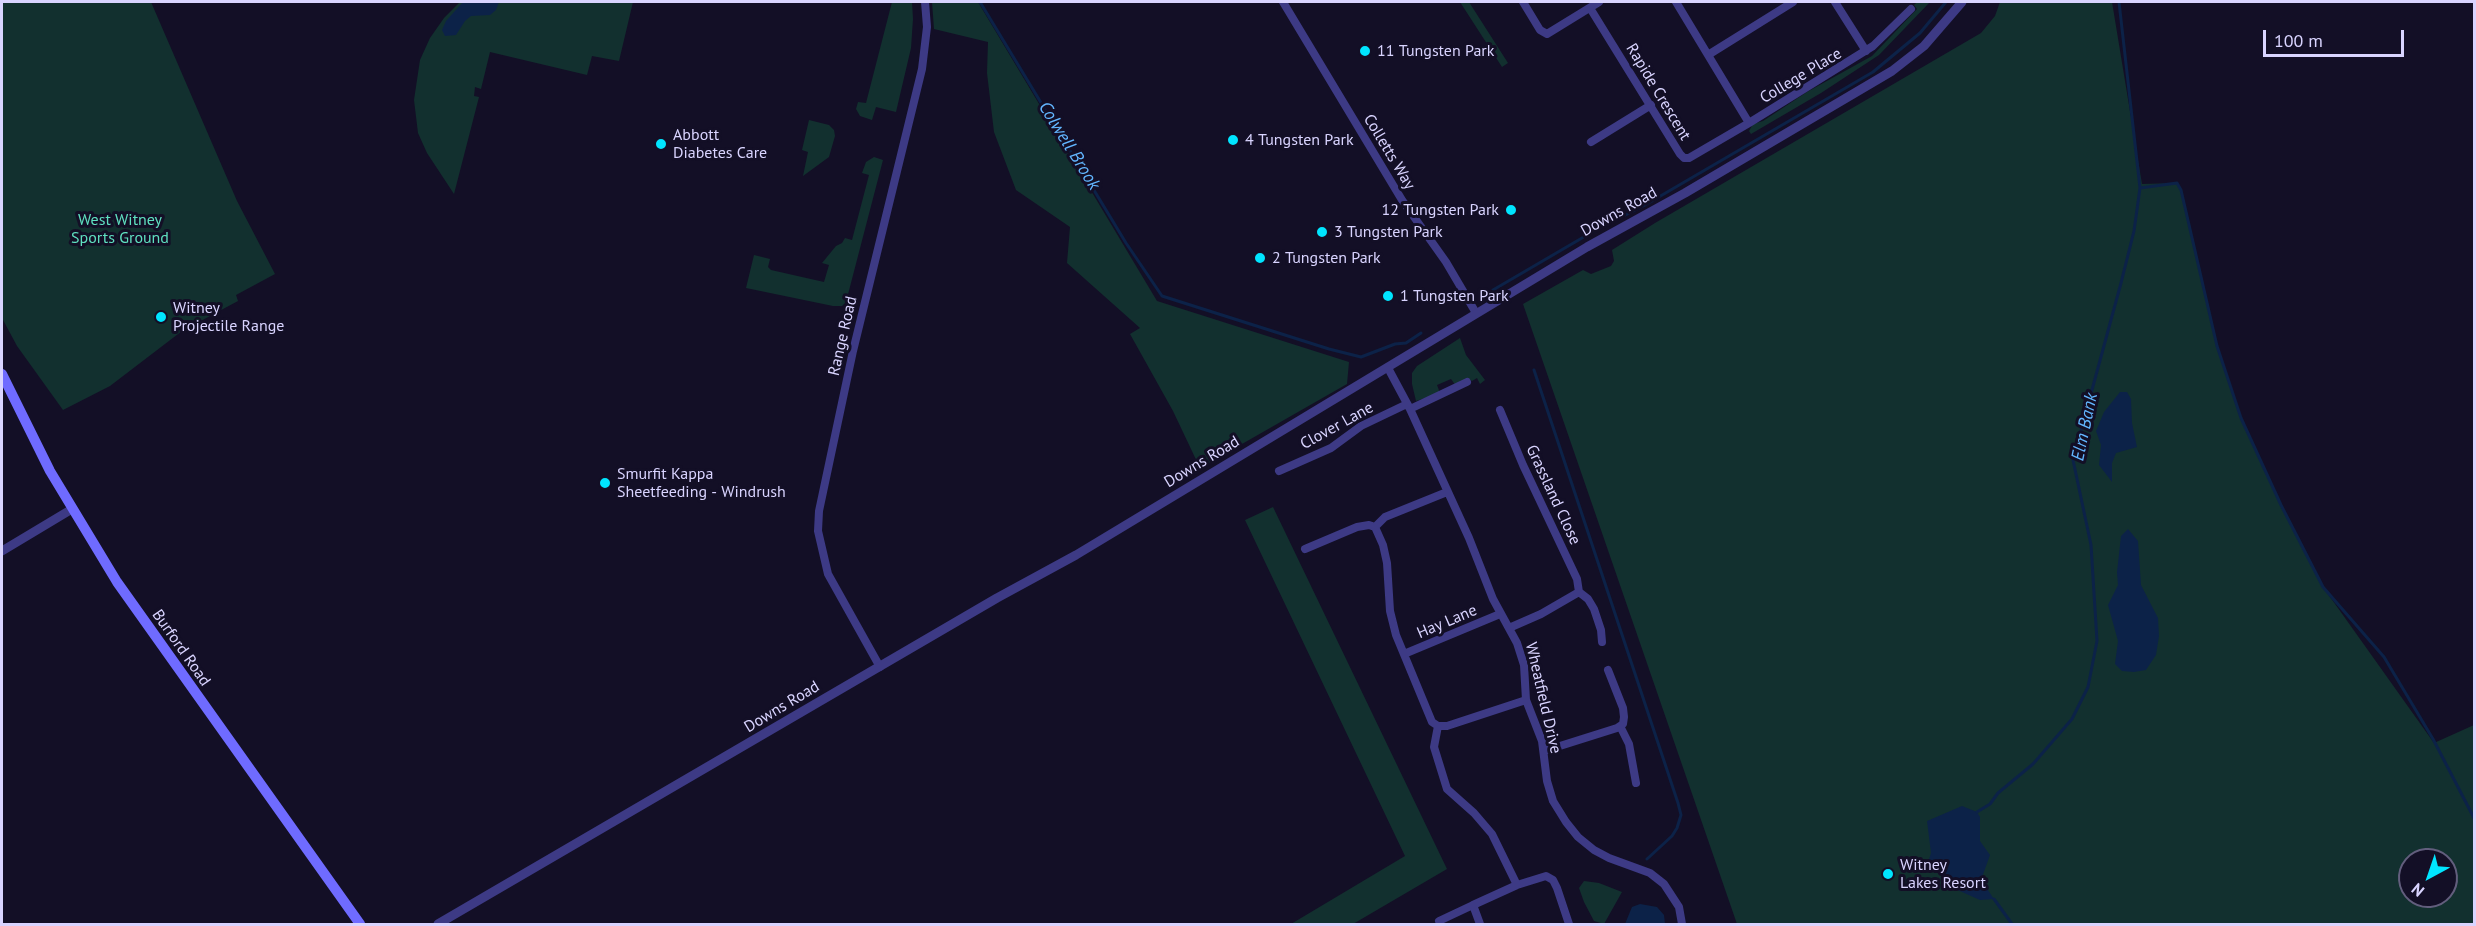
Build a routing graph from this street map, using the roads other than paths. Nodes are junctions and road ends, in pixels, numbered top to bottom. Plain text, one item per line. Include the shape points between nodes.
1 (925, 2) edge
2 (1283, 2) edge
3 (1523, 2) edge
4 (1599, 2) edge
5 (1676, 2) edge
6 (1793, 2) edge
7 (1835, 2) edge
8 (1962, 2) edge
9 (1590, 8) junction
10 (1911, 9) dead end
11 (1866, 51) junction
12 (1708, 55) junction
13 (1651, 105) junction
14 (1749, 123) junction
15 (1591, 142) dead end
16 (1476, 313) junction
17 (1388, 368) junction
18 (2, 374) edge
19 (1467, 382) dead end
20 (1408, 407) junction
21 (1500, 410) dead end
22 (1279, 471) dead end
23 (1447, 492) junction
24 (72, 509) junction
25 (1375, 527) junction
26 (1305, 549) dead end
27 (2, 551) edge
28 (1579, 592) junction
29 (1500, 614) junction
30 (1509, 628) junction
31 (1602, 642) dead end
32 (1404, 654) junction
33 (880, 667) junction
34 (1608, 670) dead end
35 (1526, 700) junction
36 (1438, 726) junction
37 (1620, 726) junction
38 (1544, 751) junction
39 (1636, 783) dead end
40 (1517, 885) junction
41 (1473, 905) junction
42 (1439, 921) dead end
43 (360, 924) edge
44 (438, 924) edge
45 (1480, 924) edge
46 (1569, 924) edge
47 (1682, 924) edge

1 - 33 street, Range Road via 927,27 922,69 853,351 819,511 818,531 828,574
2 - 16 street, Colletts Way via 1402,201 1446,262
3 - 9 street via 1540,30 1547,34
4 - 9 street
5 - 12 street
6 - 12 street
7 - 11 street, College Place
8 - 16 street, Downs Road via 1924,46 1892,71
9 - 13 street, Rapide Crescent
10 - 11 street, College Place
11 - 14 street, College Place
12 - 14 street
13 - 14 street, Rapide Crescent via 1684,158
13 - 15 street
16 - 17 street, Downs Road
17 - 20 street, Wheatfield Drive
17 - 33 street, Downs Road
18 - 24 main road, Burford Road
19 - 20 street, Clover Lane
20 - 22 street, Clover Lane via 1361,426 1331,448
20 - 23 street, Wheatfield Drive
21 - 28 street, Grassland Close via 1577,579
23 - 25 street via 1385,517
23 - 29 street, Wheatfield Drive
24 - 27 street
24 - 43 main road, Burford Road via 132,604
25 - 26 street via 1357,528
25 - 32 street via 1387,563 1392,623
28 - 30 street
28 - 31 street, Grassland Close via 1594,609
29 - 30 street, Wheatfield Drive
29 - 32 street, Hay Lane
30 - 35 street, Wheatfield Drive via 1522,658
32 - 36 street via 1429,716
33 - 44 street, Downs Road
34 - 37 street via 1623,708
35 - 36 street
35 - 38 street, Wheatfield Drive
36 - 40 street via 1434,747 1447,789 1492,834
37 - 38 street
37 - 39 street via 1629,744
38 - 47 street, Wheatfield Drive via 1550,792 1566,822 1594,850 1656,877 1672,893
40 - 41 street
40 - 46 street via 1539,877 1550,878
41 - 42 street
41 - 45 street

